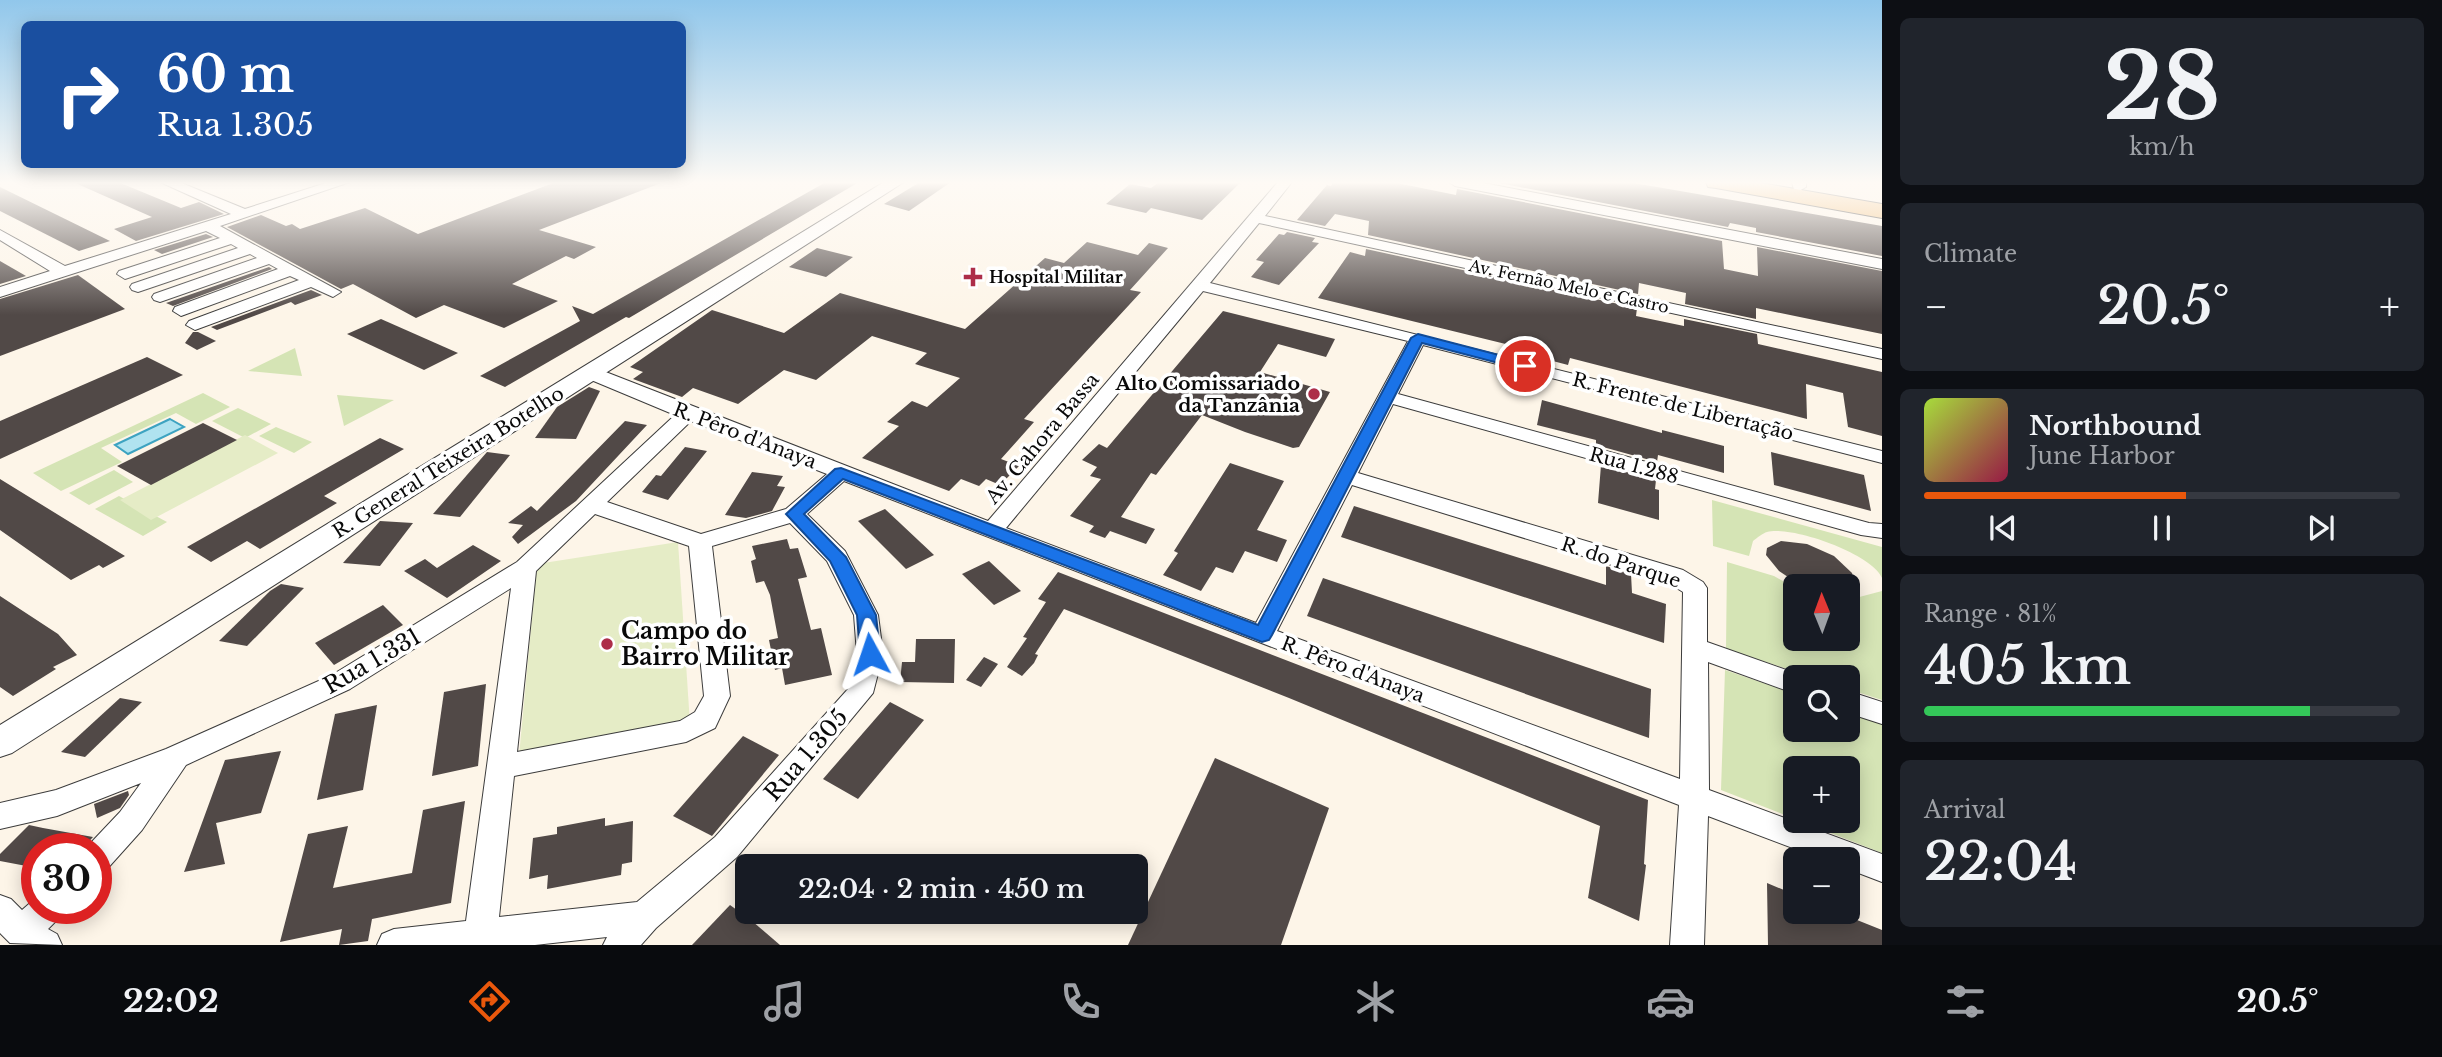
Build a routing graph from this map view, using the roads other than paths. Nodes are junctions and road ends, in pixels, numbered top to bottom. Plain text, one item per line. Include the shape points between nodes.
1 (203, 226) edge
2 (208, 226) edge
3 (826, 226) edge
4 (1249, 226) edge
5 (1293, 226) edge
6 (1685, 226) edge
7 (0, 234) edge
8 (233, 239) junction
9 (251, 249) junction
10 (270, 259) junction
11 (1882, 264) edge
12 (291, 270) junction
13 (63, 272) junction
14 (125, 274) dead end
15 (312, 281) junction
16 (1199, 285) junction
17 (138, 287) dead end
18 (0, 292) edge
19 (333, 292) dead end
20 (160, 297) dead end
21 (181, 311) dead end
22 (195, 326) dead end
23 (1418, 338) junction
24 (1882, 354) edge
25 (591, 373) junction
26 (1386, 397) junction
27 (688, 414) junction
28 (1882, 457) edge
29 (841, 473) junction
30 (1346, 476) junction
31 (593, 505) junction
32 (794, 514) junction
33 (993, 529) junction
34 (1882, 531) edge
35 (700, 542) junction
36 (525, 568) junction
37 (1262, 635) junction
38 (1697, 648) junction
39 (1783, 679) edge
40 (1860, 706) edge
41 (1882, 713) edge
42 (0, 743) edge
43 (176, 757) junction
44 (500, 767) junction
45 (1694, 797) junction
46 (0, 816) edge
47 (112, 842) edge
48 (1882, 868) edge
49 (644, 917) junction
50 (481, 934) junction
51 (394, 945) edge
52 (620, 945) edge
53 (1687, 945) edge

1 - 13 street
2 - 8 street
3 - 25 street, R. General Teixeira Botelho
4 - 16 street, Av. Cahora Bassa
5 - 24 street, Av. Fernão Melo e Castro
6 - 11 street
7 - 13 street
8 - 9 street
8 - 14 street
9 - 10 street
9 - 17 street
10 - 12 street
10 - 20 street
12 - 15 street
12 - 21 street
13 - 18 street
15 - 19 street
15 - 22 street
16 - 23 street, R. Frente de Libertação
16 - 33 street, Av. Cahora Bassa
23 - 26 street
23 - 28 street, R. Frente de Libertação
25 - 27 street, R. Pêro d'Anaya
25 - 42 street, R. General Teixeira Botelho
26 - 30 street
26 - 34 street, Rua 1.288
27 - 29 street, R. Pêro d'Anaya
27 - 31 street, Rua 1.331
29 - 32 street
29 - 33 street, R. Pêro d'Anaya
30 - 37 street
30 - 38 street, R. do Parque via 1675,576 1695,588
31 - 35 street
31 - 36 street, Rua 1.331
32 - 35 street
32 - 49 street, Rua 1.305 via 837,557 866,615 870,654 860,693 726,847
33 - 37 street, R. Pêro d'Anaya
35 - 44 street via 717,696 705,720 686,731
36 - 43 street, Rua 1.331 via 341,682
36 - 44 street
37 - 45 street, R. Pêro d'Anaya
38 - 39 street
38 - 45 street, R. do Parque
40 - 41 street
43 - 46 street, Rua 1.331 via 57,803
43 - 47 street
44 - 50 street
45 - 48 street, R. Pêro d'Anaya
45 - 53 street, R. do Parque
49 - 50 street
49 - 52 street, Rua 1.305
50 - 51 street

